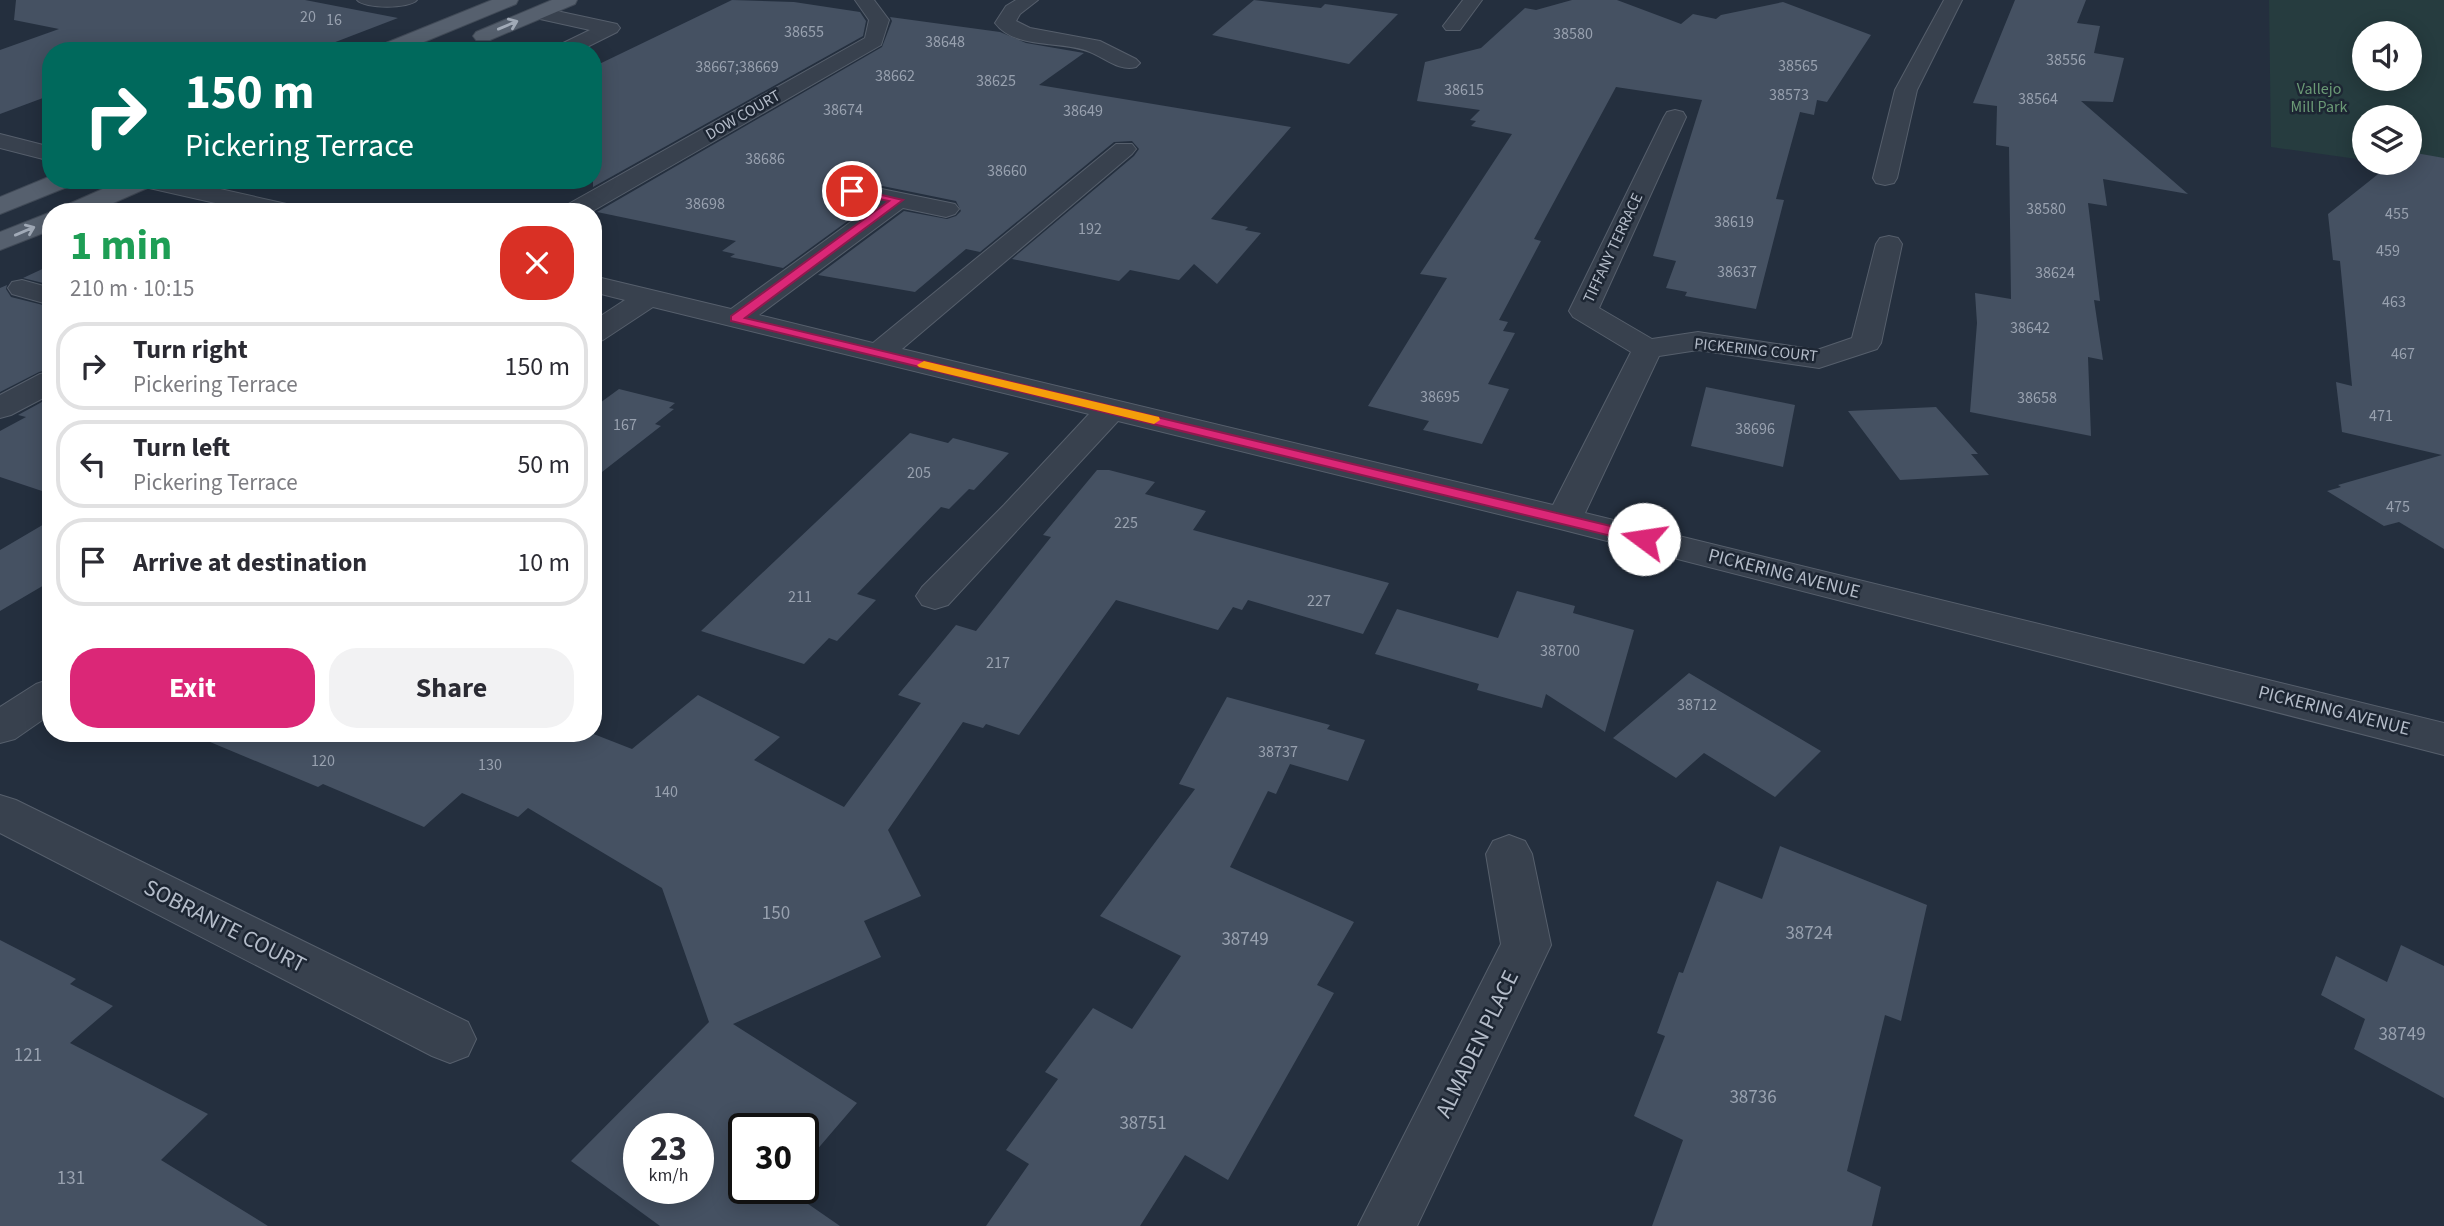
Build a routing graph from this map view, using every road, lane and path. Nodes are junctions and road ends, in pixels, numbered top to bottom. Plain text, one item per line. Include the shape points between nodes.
1 (366, 0) edge
2 (406, 0) edge
3 (509, 0) edge
4 (568, 0) edge
5 (863, 0) edge
6 (1029, 0) edge
7 (1473, 0) edge
8 (1954, 0) edge
9 (538, 13) junction
10 (1453, 26) dead end
11 (405, 42) edge
12 (468, 42) edge
13 (582, 42) edge
14 (1129, 63) dead end
15 (1675, 117) dead end
16 (0, 141) edge
17 (1124, 149) dead end
18 (42, 152) edge
19 (1885, 178) dead end
20 (42, 189) edge
21 (124, 189) edge
22 (186, 189) edge
23 (852, 191) dead end
24 (898, 200) junction
25 (92, 203) edge
26 (250, 203) edge
27 (588, 203) edge
28 (0, 206) edge
29 (946, 209) dead end
30 (42, 224) edge
31 (0, 242) edge
32 (1889, 244) dead end
33 (602, 286) edge
34 (22, 288) dead end
35 (42, 294) edge
36 (648, 298) junction
37 (735, 319) junction
38 (602, 328) edge
39 (1647, 349) junction
40 (878, 354) junction
41 (42, 386) edge
42 (0, 408) edge
43 (1110, 410) junction
44 (1564, 519) junction
45 (935, 596) dead end
46 (42, 700) edge
47 (0, 728) edge
48 (2444, 739) edge
49 (0, 813) edge
50 (1509, 854) dead end
51 (450, 1039) dead end
52 (1387, 1226) edge

1 - 2 street
3 - 11 main road
4 - 9 main road
5 - 27 street, DOW COURT via 879,20 874,41
6 - 14 street via 1013,10 1005,23 1024,33 1093,45
7 - 10 street
8 - 19 street via 1906,90
12 -> 9 main road
9 - 13 street via 610,29
15 - 39 street, TIFFANY TERRACE via 1583,311
16 - 18 street
17 - 40 street
20 - 28 main road
21 - 25 main road
22 - 26 street
23 - 24 street
24 - 29 street
24 - 37 street
31 -> 30 main road
32 - 39 street, PICKERING COURT via 1866,343 1819,359 1698,341
33 - 36 street, PICKERING AVENUE
34 - 35 street
36 - 37 street, PICKERING AVENUE
36 - 38 street
37 - 40 street, PICKERING AVENUE
39 - 44 street
40 - 43 street, PICKERING AVENUE
41 - 42 street
43 - 44 street, PICKERING AVENUE
43 - 45 street
44 - 48 street, PICKERING AVENUE
46 - 47 street
49 - 51 street, SOBRANTE COURT
50 - 52 street, ALMADEN PLACE via 1527,945

